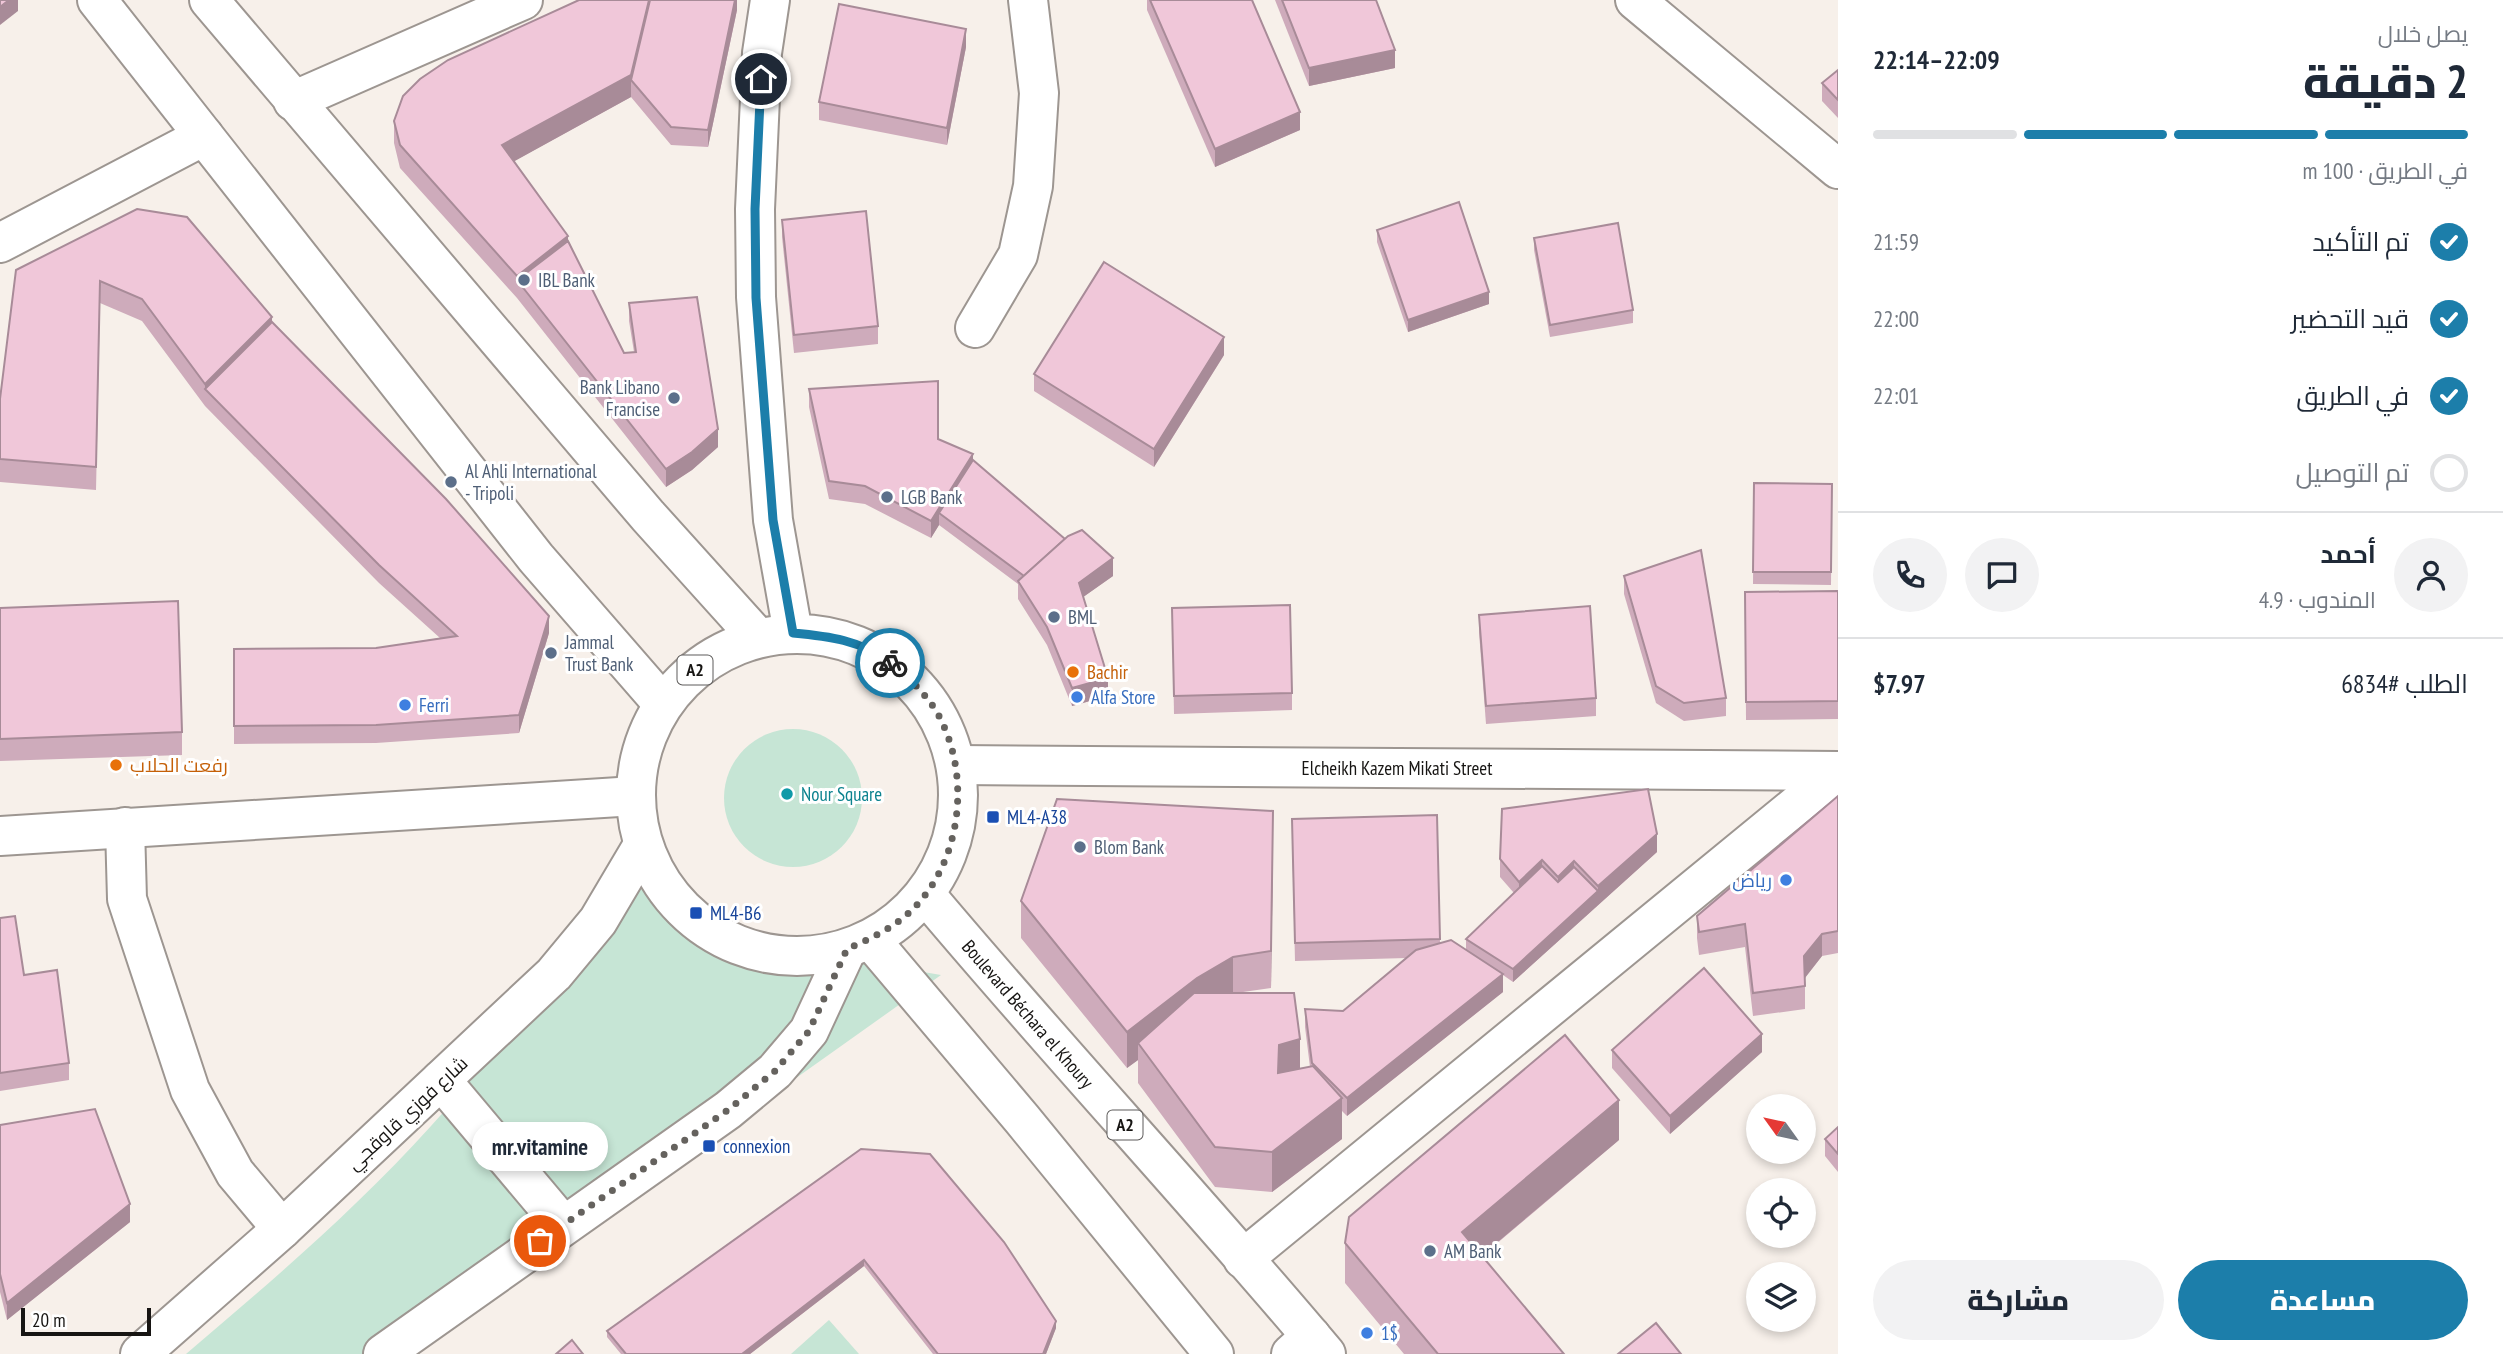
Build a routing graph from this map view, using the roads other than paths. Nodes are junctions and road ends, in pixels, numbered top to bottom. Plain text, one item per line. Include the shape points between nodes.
1 (97, 0) edge
2 (209, 0) edge
3 (523, 0) edge
4 (770, 0) edge
5 (1028, 0) edge
6 (1635, 0) edge
7 (293, 101) junction
8 (204, 136) junction
9 (1838, 169) edge
10 (0, 243) edge
11 (975, 328) dead end
12 (775, 635) junction
13 (663, 705) junction
14 (957, 765) junction
15 (1838, 771) edge
16 (635, 796) junction
17 (125, 827) junction
18 (0, 836) edge
19 (643, 845) junction
20 (925, 894) junction
21 (858, 944) junction
22 (441, 1080) junction
23 (563, 1225) junction
24 (282, 1229) junction
25 (1243, 1259) junction
26 (1309, 1348) edge
27 (1204, 1350) edge
28 (140, 1354) edge
29 (383, 1354) edge

1 - 8 main road, A2
2 - 7 main road
3 - 7 main road
4 - 12 main road via 762,53 755,209
5 - 11 main road via 1039,93 1033,186 1018,256
6 - 9 main road
7 - 12 main road via 648,516
8 - 10 main road
8 - 13 main road, A2 via 536,558
12 - 13 main road, A2 via 725,650 695,669
12 - 14 main road, A2 via 838,638 880,655 916,684 942,721
13 - 16 main road, A2 via 642,748
14 - 15 main road, Elcheikh Kazem Mikati Street
14 - 20 main road, A2 via 958,811 948,855
15 - 25 main road
16 - 17 main road
16 - 19 main road, A2
17 - 18 main road
17 - 24 main road via 127,899 190,1090 235,1173
19 - 21 main road, A2 via 666,890 702,926 747,949 797,957
19 - 22 main road, شارع فوزي قاوقجي via 598,921 554,974
20 - 21 main road, A2 via 900,920
20 - 25 main road, Boulevard Béchara el Khoury / A2
21 - 23 main road via 809,1031 775,1071 728,1110
21 - 27 main road via 1022,1119
22 - 23 main road
22 - 24 main road, شارع فوزي قاوقجي
23 - 29 main road
24 - 28 main road, شارع فوزي قاوقجي
25 - 26 main road, Boulevard Béchara el Khoury / A2

